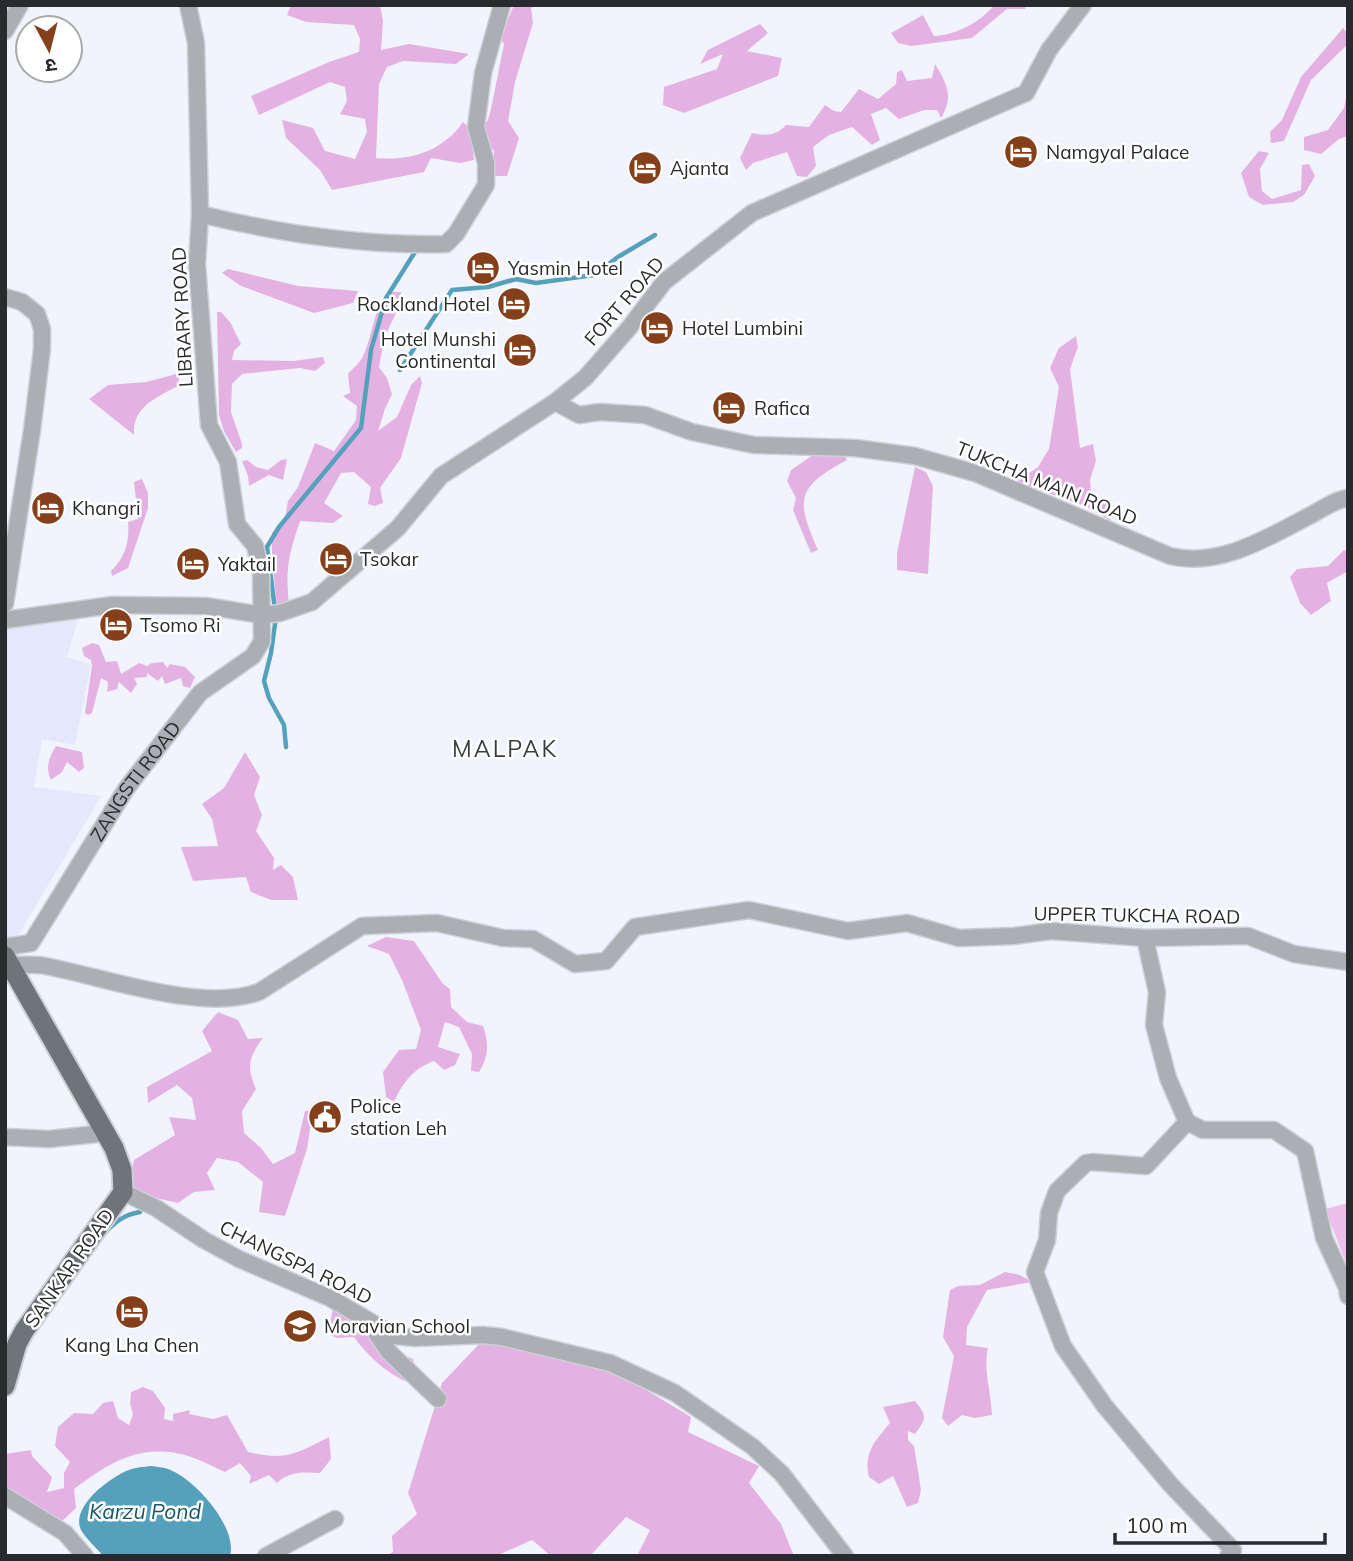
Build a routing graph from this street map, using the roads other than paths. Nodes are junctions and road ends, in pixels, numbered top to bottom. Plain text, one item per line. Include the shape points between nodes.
1 (20, 5) edge
2 (188, 5) edge
3 (502, 5) edge
4 (1083, 5) edge
5 (5, 31) edge
6 (200, 214) junction
7 (5, 298) edge
8 (555, 402) junction
9 (1348, 498) edge
10 (5, 604) edge
11 (271, 614) junction
12 (5, 620) edge
13 (1145, 938) junction
14 (7, 956) edge
15 (1348, 962) edge
16 (1187, 1122) junction
17 (106, 1133) junction
18 (5, 1137) edge
19 (123, 1192) junction
20 (1348, 1296) edge
21 (367, 1320) junction
22 (5, 1386) edge
23 (438, 1399) dead end
24 (5, 1496) edge
25 (335, 1519) dead end
26 (85, 1556) edge
27 (266, 1556) edge
28 (845, 1556) edge
29 (1228, 1556) edge

1 - 5 street
2 - 6 street, LIBRARY ROAD via 196,45
3 - 6 street via 483,73 476,127 486,163 486,185 446,244 402,245 287,233
4 - 8 street, FORT ROAD via 1049,50 1026,93 752,213 664,282 585,378
6 - 11 street, LIBRARY ROAD via 197,264 209,425 228,462 237,524 255,546
7 - 10 street via 22,302 37,314 43,329
8 - 9 street, TUKCHA MAIN ROAD via 579,415 645,415 692,432 754,445 855,448 915,456 975,473 1186,560 1222,556
8 - 11 street, FORT ROAD via 441,476 398,528 312,602
11 - 12 street, FORT ROAD via 206,606 112,605
11 - 14 street, ZANGSTI ROAD via 253,656 200,693 125,789 31,943
13 - 14 street, UPPER TUKCHA ROAD via 1051,931 959,938 907,923 848,930 749,910 635,927 606,961 575,964 533,939 503,938 437,923 362,926 259,992 245,997 195,998
13 - 15 street, UPPER TUKCHA ROAD via 1248,936 1294,954
13 - 16 street via 1157,992 1154,1025 1168,1078
14 - 17 main road
16 - 20 street via 1203,1130 1274,1130 1305,1151 1324,1238
16 - 29 street via 1146,1166 1086,1163 1057,1191 1035,1272 1063,1346 1104,1405 1170,1485 1226,1539 1233,1549
17 - 18 street via 48,1139
17 - 19 main road via 122,1170
19 - 21 street, CHANGSPA ROAD via 239,1259 330,1298
19 - 22 main road, SANKAR ROAD via 24,1331
21 - 23 street via 389,1352
21 - 28 street, CHANGSPA ROAD via 395,1336 482,1335 569,1353 610,1363 675,1393 753,1447 782,1474
24 - 26 street via 65,1533
25 - 27 street

